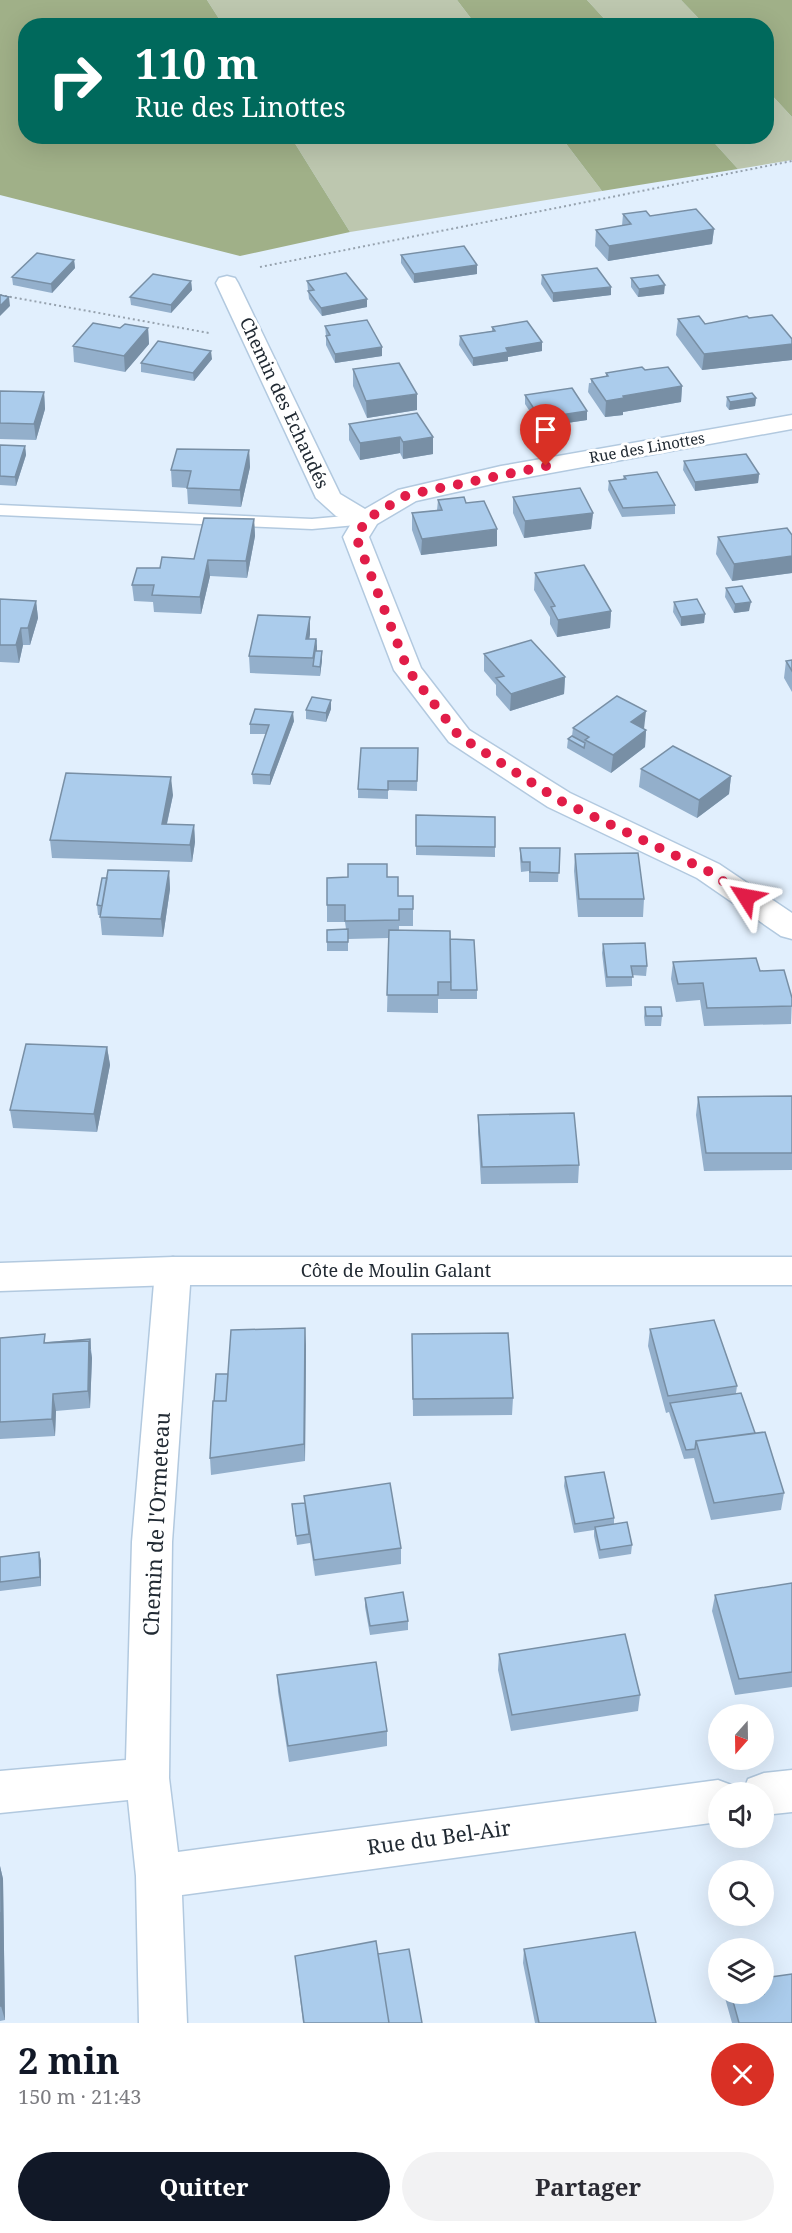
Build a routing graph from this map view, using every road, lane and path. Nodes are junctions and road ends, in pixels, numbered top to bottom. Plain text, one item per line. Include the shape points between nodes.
1 (792, 161) edge
2 (227, 283) joint
3 (0, 295) edge
4 (213, 333) dead end
5 (792, 422) edge
6 (0, 510) edge
7 (367, 519) junction
8 (792, 928) edge
9 (173, 1271) junction
10 (792, 1271) edge
11 (0, 1277) edge
12 (147, 1778) junction
13 (792, 1791) edge
14 (0, 1792) edge
15 (774, 1793) edge
16 (708, 1802) edge
17 (159, 1876) junction
18 (163, 2023) edge

1 - 2 path via 241,271
2 - 7 street, Chemin des Echaudés via 328,498
3 - 4 path
5 - 7 street, Rue des Linottes via 512,472 407,495
6 - 7 lane via 312,524
7 - 8 street via 356,537 408,670 459,736 559,800 708,871
9 - 10 street, Côte de Moulin Galant
9 - 11 street, Côte de Moulin Galant
9 - 12 street, Chemin de l'Ormeteau via 152,1542
12 - 14 street
12 - 17 street, Chemin de l'Ormeteau
13 - 15 street
16 - 17 street, Rue du Bel-Air
17 - 18 street, Chemin de l'Ormeteau

